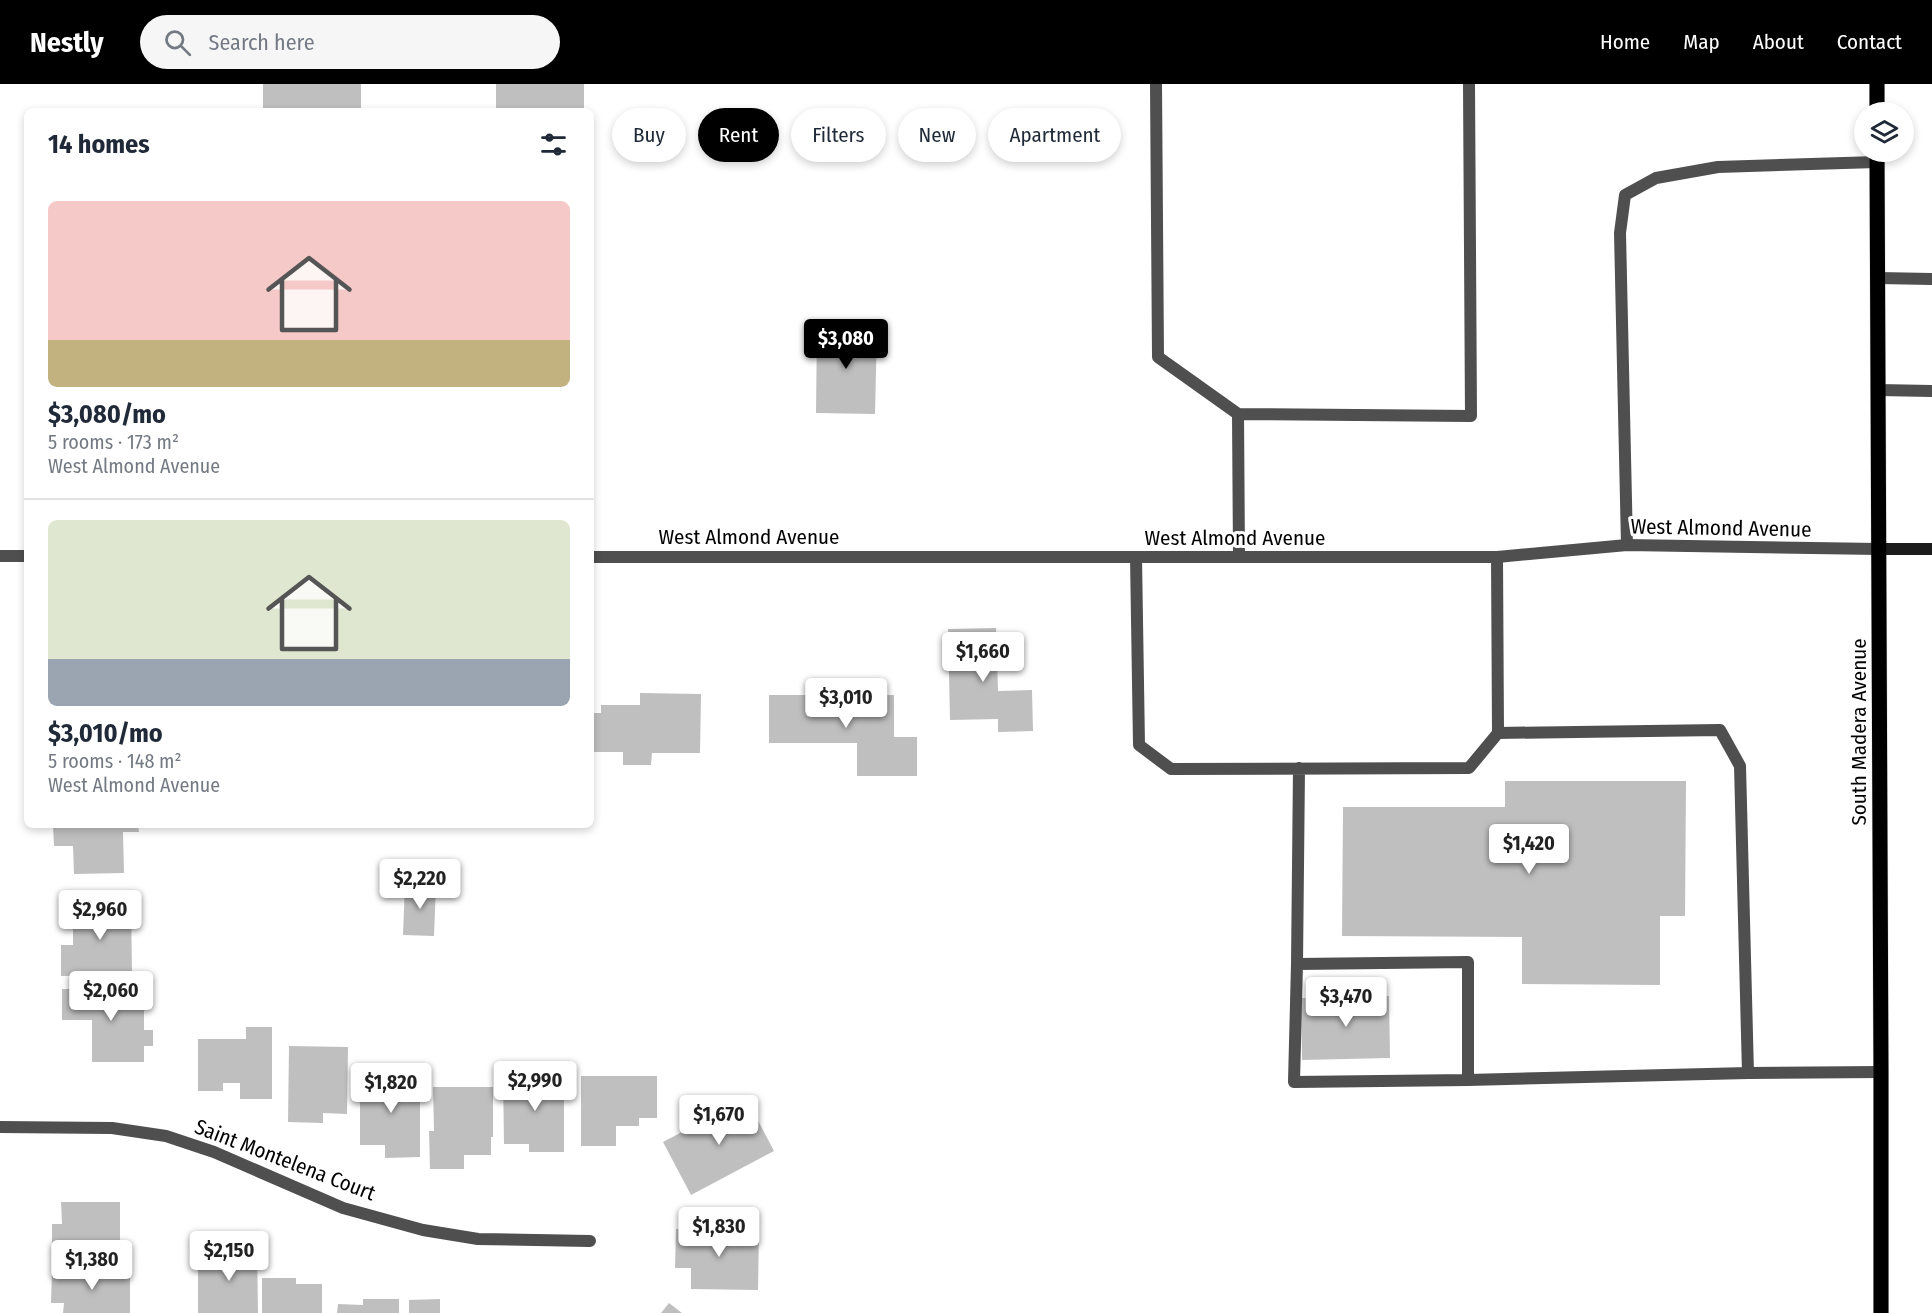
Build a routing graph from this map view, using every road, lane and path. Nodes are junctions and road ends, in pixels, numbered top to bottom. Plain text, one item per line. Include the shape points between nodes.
1 (1156, 84) edge
2 (1469, 84) edge
3 (1877, 84) edge
4 (1877, 102) edge
5 (1854, 158) edge
6 (1877, 162) edge
7 (1878, 278) junction
8 (1932, 279) edge
9 (1878, 390) junction
10 (1932, 391) edge
11 (1238, 414) junction
12 (1627, 545) junction
13 (1879, 549) junction
14 (1932, 549) edge
15 (0, 556) edge
16 (24, 556) edge
17 (594, 557) edge
18 (1136, 557) junction
19 (1239, 557) junction
20 (1497, 557) junction
21 (1498, 733) junction
22 (1299, 768) junction
23 (1297, 964) junction
24 (1881, 1072) junction
25 (1748, 1073) junction
26 (1468, 1080) junction
27 (0, 1127) edge
28 (590, 1241) dead end
29 (1881, 1313) edge

1 - 11 street via 1158,357
2 - 11 street via 1471,416
3 - 4 main road
5 - 12 street via 1718,167 1656,178 1625,195 1620,233
6 - 7 main road, South Madera Avenue
7 - 8 street
7 - 9 main road, South Madera Avenue
9 - 10 street
9 - 13 main road, South Madera Avenue
11 - 19 street
12 - 13 street, West Almond Avenue
12 - 20 street, West Almond Avenue
13 - 14 main road
13 - 24 main road, South Madera Avenue
15 - 16 street
17 - 18 street, West Almond Avenue
18 - 19 street, West Almond Avenue
18 - 22 street via 1139,745 1171,770
19 - 20 street, West Almond Avenue
20 - 21 street
21 - 22 street via 1469,768
21 - 25 street via 1720,730 1740,766
22 - 23 street
23 - 26 street via 1468,962
23 - 26 street via 1294,1082
24 - 25 street
24 - 29 main road, South Madera Avenue
25 - 26 street
27 - 28 street, Saint Montelena Court via 112,1128 166,1136 214,1152 343,1208 423,1230 478,1239

